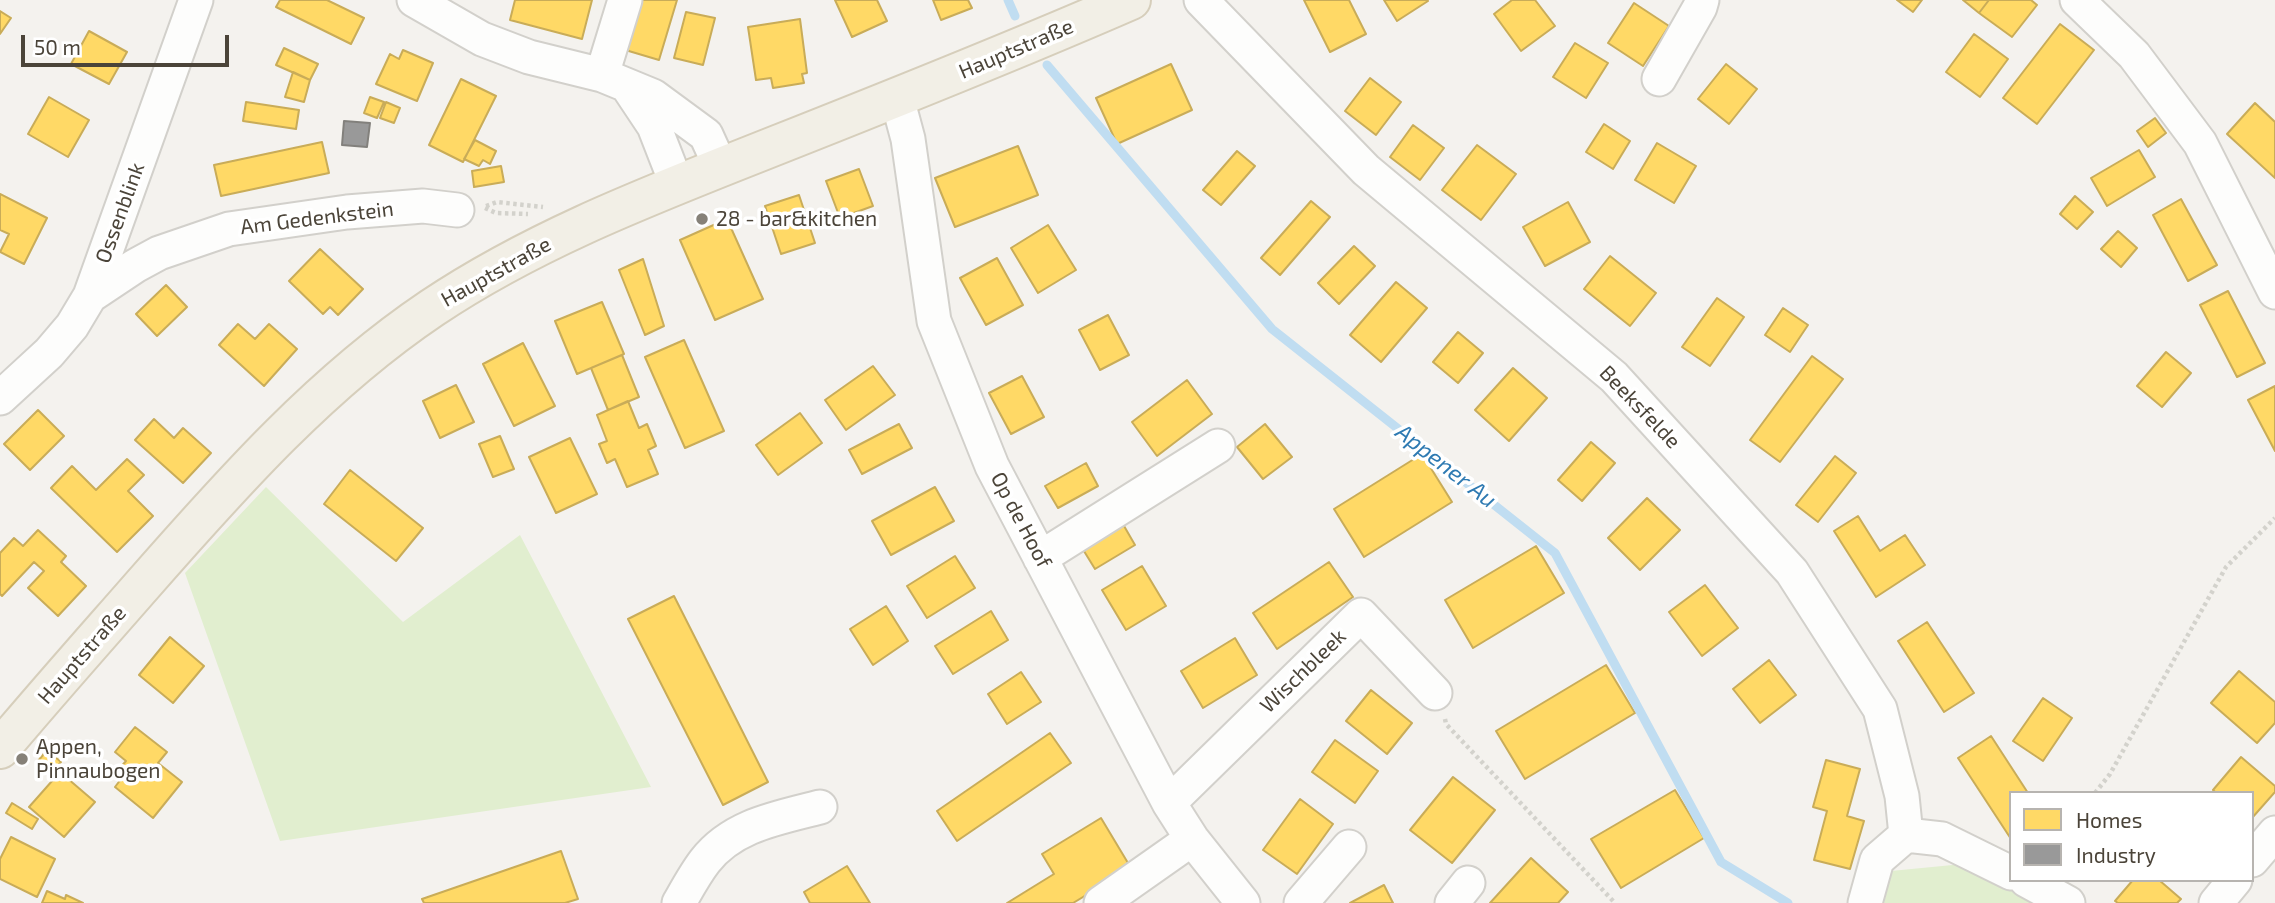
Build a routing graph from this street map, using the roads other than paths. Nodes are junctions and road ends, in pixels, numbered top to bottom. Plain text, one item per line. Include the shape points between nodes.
1 (196, 0) edge
2 (414, 0) edge
3 (625, 0) edge
4 (1131, 0) edge
5 (1201, 0) edge
6 (1702, 0) edge
7 (2077, 0) edge
8 (1659, 79) dead end
9 (614, 80) junction
10 (897, 98) junction
11 (721, 168) junction
12 (677, 185) junction
13 (470, 208) road end
14 (2275, 292) edge
15 (90, 296) junction
16 (0, 398) edge
17 (1218, 446) dead end
18 (1040, 558) junction
19 (1435, 693) road end
20 (0, 749) edge
21 (1169, 803) junction
22 (820, 807) dead end
23 (2275, 833) edge
24 (1906, 835) junction
25 (1192, 839) junction
26 (1349, 847) dead end
27 (2254, 858) edge
28 (2009, 872) edge
29 (2030, 882) edge
30 (2233, 882) edge
31 (679, 903) edge
32 (1101, 903) edge
33 (1243, 903) edge
34 (1301, 903) edge
35 (1866, 903) edge
36 (2068, 903) edge
37 (2216, 903) edge

1 - 15 street, Ossenblink
2 - 9 street via 482,39
3 - 9 street
4 - 10 main road, Hauptstraße
5 - 24 street, Beeksfelde via 1366,170 1614,377 1792,572 1880,709 1902,796
6 - 8 street
7 - 14 street via 2134,55 2200,143
9 - 11 street via 653,96 706,135
9 - 12 street via 654,126
10 - 11 main road, Hauptstraße
10 - 18 street, Op de Hoof via 908,139 934,321 992,466
11 - 12 main road, Hauptstraße
12 - 20 main road, Hauptstraße via 521,256 430,309 366,357 246,470
13 - 15 street, Am Gedenkstein via 423,206 346,212 229,229 159,253
15 - 16 street, Ossenblink via 49,354
17 - 18 street
18 - 21 street, Op de Hoof
19 - 21 street, Wischbleek via 1361,615
21 - 25 street, Op de Hoof
22 - 31 street via 754,824 735,834 705,861
23 - 27 street
24 - 28 street via 1942,839
24 - 35 street via 1877,860
25 - 32 street
25 - 33 street, Op de Hoof
26 - 34 street
29 - 36 street
30 - 37 street

